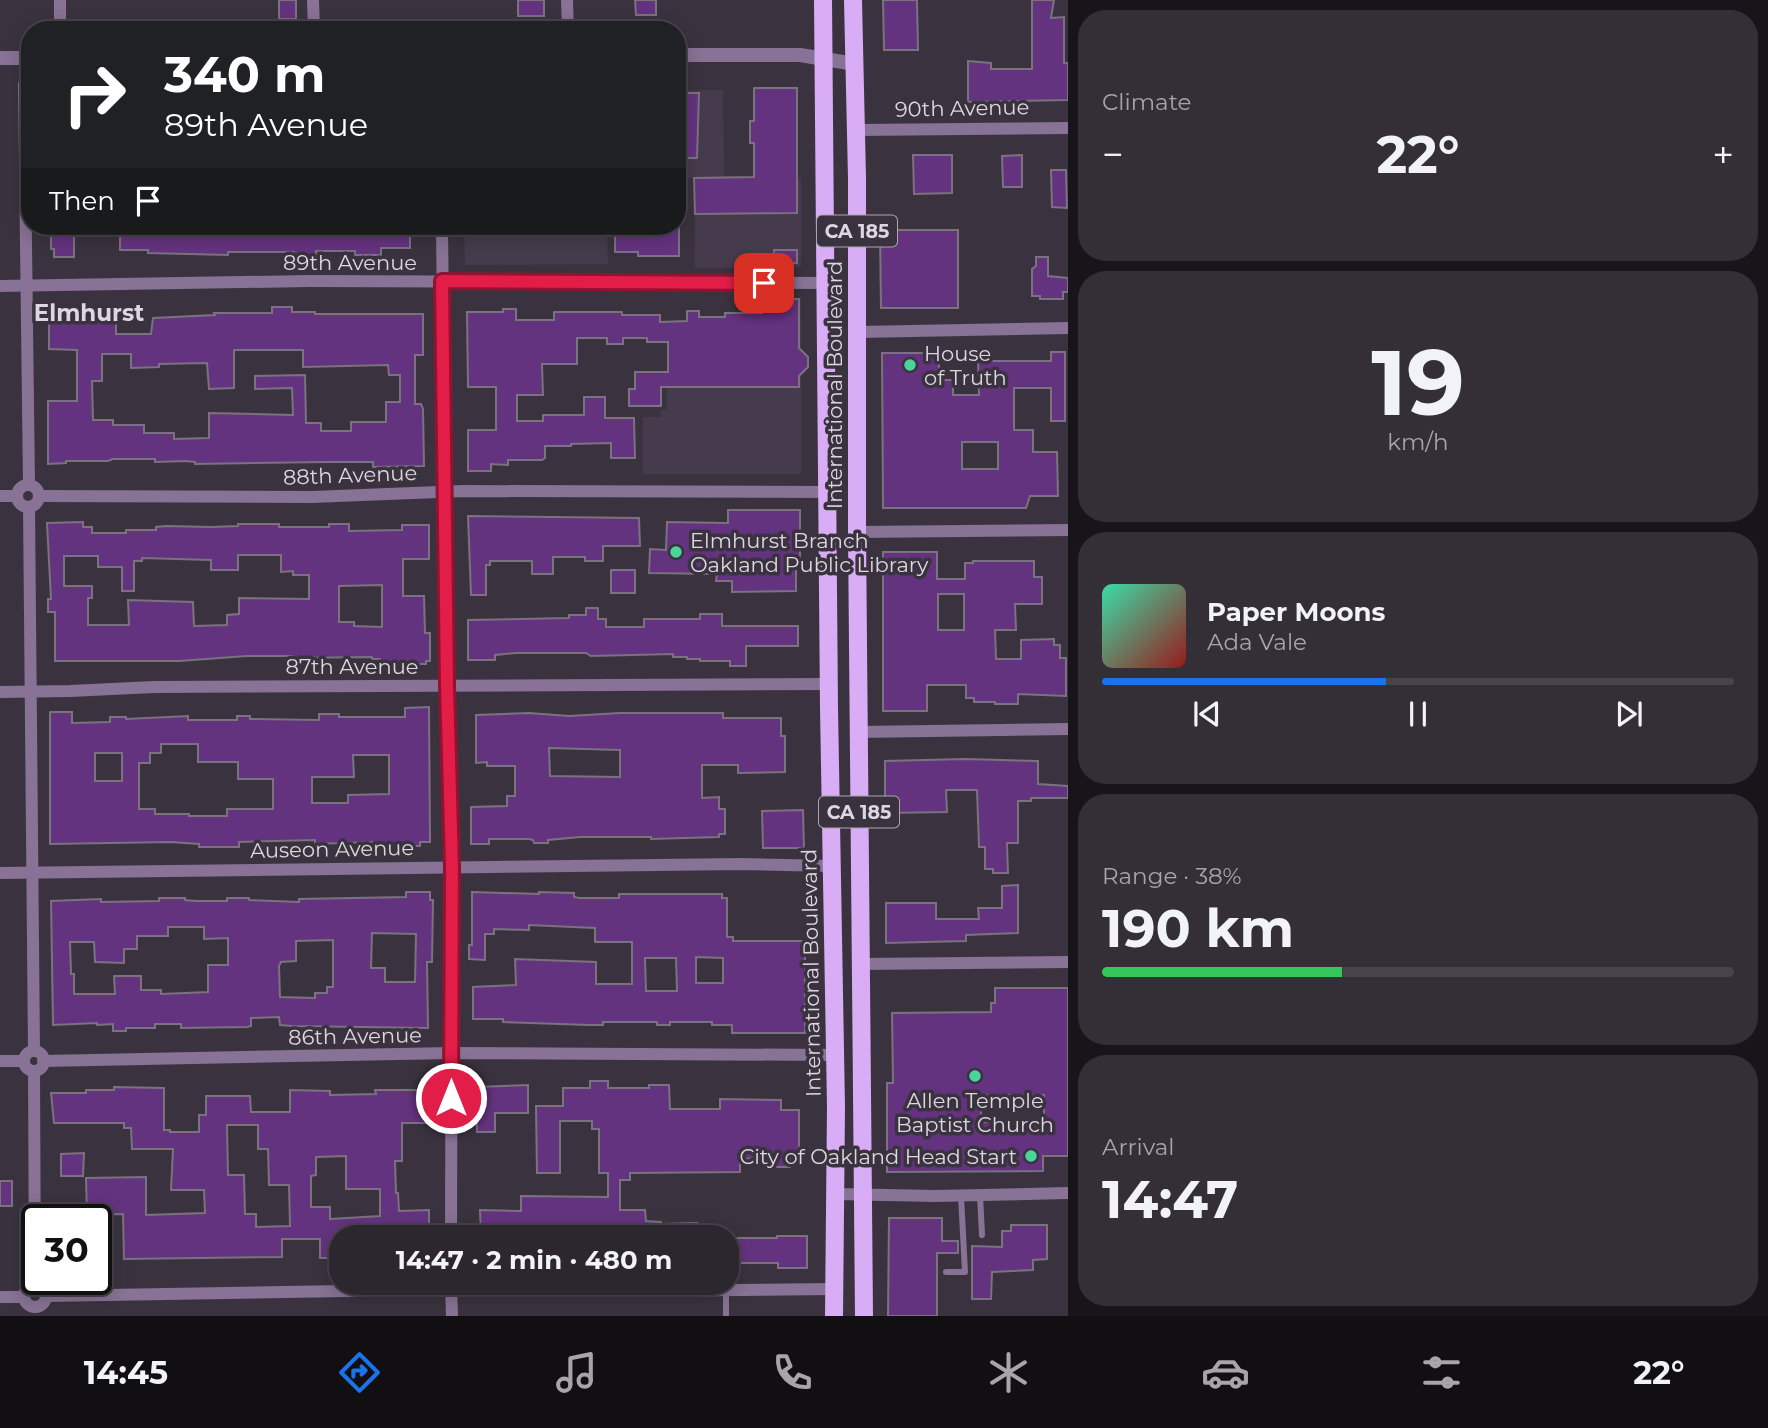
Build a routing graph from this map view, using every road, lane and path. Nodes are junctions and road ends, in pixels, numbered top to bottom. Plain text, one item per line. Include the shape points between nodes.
1 (60, 0) edge
2 (313, 0) edge
3 (567, 0) edge
4 (823, 0) edge
5 (853, 0) edge
6 (60, 21) edge
7 (313, 21) edge
8 (568, 21) edge
9 (686, 55) edge
10 (0, 58) edge
11 (21, 58) edge
12 (824, 58) junction
13 (855, 64) junction
14 (1068, 128) edge
15 (857, 130) junction
16 (26, 235) edge
17 (442, 235) edge
18 (442, 281) junction
19 (827, 283) junction
20 (0, 286) edge
21 (27, 286) junction
22 (1068, 328) edge
23 (858, 332) junction
24 (29, 484) junction
25 (446, 491) junction
26 (828, 492) junction
27 (0, 495) edge
28 (17, 496) junction
29 (40, 496) junction
30 (29, 507) junction
31 (1068, 530) edge
32 (857, 532) junction
33 (830, 684) junction
34 (447, 685) junction
35 (0, 692) edge
36 (30, 692) junction
37 (1068, 729) edge
38 (859, 732) junction
39 (832, 866) junction
40 (452, 867) junction
41 (0, 873) edge
42 (32, 873) junction
43 (1068, 962) edge
44 (861, 964) junction
45 (34, 1051) junction
46 (451, 1053) junction
47 (835, 1055) junction
48 (0, 1061) edge
49 (24, 1061) junction
50 (43, 1061) junction
51 (34, 1071) junction
52 (1068, 1193) edge
53 (835, 1194) junction
54 (862, 1195) junction
55 (980, 1195) junction
56 (961, 1196) junction
57 (35, 1204) edge
58 (451, 1225) edge
59 (982, 1235) dead end
60 (946, 1272) dead end
61 (329, 1289) edge
62 (834, 1289) junction
63 (739, 1291) edge
64 (452, 1295) edge
65 (726, 1295) edge
66 (47, 1296) joint
67 (0, 1297) edge
68 (24, 1297) joint
69 (35, 1312) edge
70 (452, 1316) edge
71 (726, 1316) edge
72 (834, 1316) edge
73 (863, 1316) edge

1 - 6 street
2 - 7 street
3 - 8 street
4 - 12 main road, International Boulevard / CA 185
5 - 13 main road, International Boulevard / CA 185
9 - 12 street
10 - 11 street
12 - 13 street
12 - 19 main road, International Boulevard / CA 185
13 - 15 main road, International Boulevard / CA 185
14 - 15 street, 90th Avenue
15 - 23 main road, International Boulevard / CA 185
16 - 21 street
17 - 18 street
18 - 19 street, 89th Avenue
18 - 21 street, 89th Avenue
18 - 25 street
19 - 26 main road, International Boulevard / CA 185
20 - 21 street, 89th Avenue
21 - 24 street
22 - 23 street
23 - 32 main road, International Boulevard / CA 185
24 - 28 street via 20,488
24 - 29 street
25 - 26 street, 88th Avenue
25 - 29 street, 88th Avenue via 312,497
25 - 34 street
26 - 33 main road, International Boulevard / CA 185
27 - 28 street
28 - 30 street via 20,504
29 - 30 street
30 - 36 street
31 - 32 street
32 - 38 main road, International Boulevard / CA 185
33 - 34 street, 87th Avenue
33 - 39 main road, International Boulevard / CA 185
34 - 36 street, 87th Avenue
34 - 40 street
35 - 36 street, 87th Avenue
36 - 42 street
37 - 38 street
38 - 44 main road, International Boulevard / CA 185
39 - 40 street, Auseon Avenue
39 - 47 main road, International Boulevard / CA 185
40 - 42 street, Auseon Avenue
40 - 46 street
41 - 42 street, Auseon Avenue
42 - 45 street
43 - 44 street
44 - 54 main road, International Boulevard / CA 185
45 - 49 street via 26,1054
45 - 50 street
46 - 47 street, 86th Avenue
46 - 50 street, 86th Avenue
46 - 58 street
47 - 53 main road, International Boulevard / CA 185
48 - 49 street
49 - 51 street
50 - 51 street
51 - 57 street
52 - 55 street
53 - 54 street
53 - 62 main road, International Boulevard / CA 185
54 - 56 street
54 - 73 main road, International Boulevard / CA 185
55 - 56 street
55 - 59 lane
56 - 60 lane via 965,1272
61 - 66 street
62 - 63 street
62 - 72 main road, International Boulevard / CA 185
64 - 70 street
65 - 71 lane
66 - 69 street
67 - 68 street
68 - 69 street

